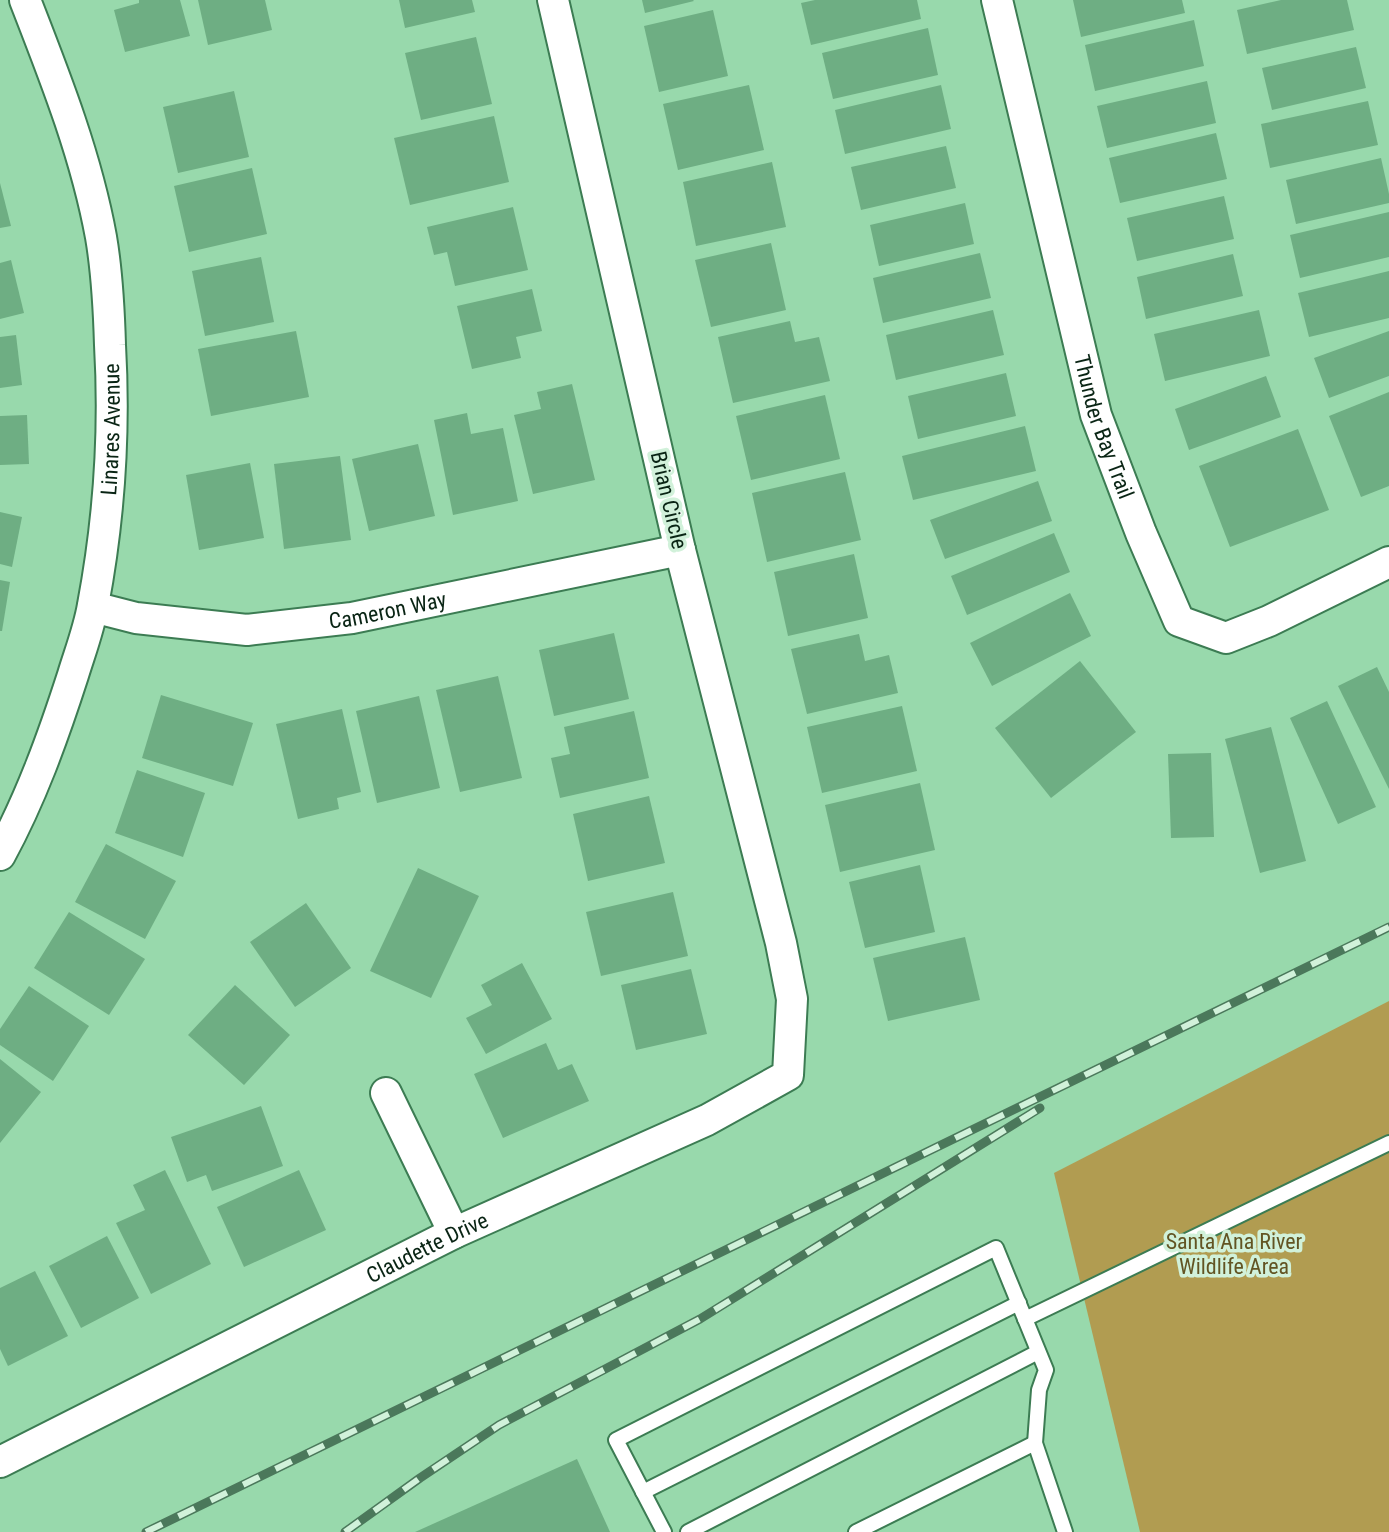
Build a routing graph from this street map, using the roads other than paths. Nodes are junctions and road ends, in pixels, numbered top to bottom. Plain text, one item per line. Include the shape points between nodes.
1 (25, 0) edge
2 (553, 0) edge
3 (997, 0) edge
4 (680, 550) junction
5 (1389, 562) edge
6 (93, 607) junction
7 (0, 855) edge
8 (792, 999) joint
9 (386, 1093) dead end
10 (1389, 1143) edge
11 (454, 1233) junction
12 (1019, 1303) junction
13 (1025, 1319) junction
14 (1038, 1352) junction
15 (1035, 1443) junction
16 (0, 1462) edge
17 (643, 1492) junction
18 (664, 1532) edge
19 (688, 1532) edge
20 (856, 1532) edge
21 (1065, 1532) edge

1 - 6 street, Linares Avenue via 62,96 101,238 113,392
2 - 4 street, Brian Circle
3 - 5 street, Thunder Bay Trail via 1096,415 1179,621 1226,638
4 - 6 street, Cameron Way via 352,618 247,630 136,618
4 - 8 street, Brian Circle
6 - 7 street, Linares Avenue via 56,729
8 - 11 street, Claudette Drive via 788,1075 707,1120
9 - 11 street
10 - 13 lane
11 - 16 street, Claudette Drive
12 - 13 lane
12 - 17 lane
12 - 17 lane via 996,1248 616,1440
13 - 14 lane
14 - 15 lane via 1046,1370
14 - 19 lane
15 - 20 lane
15 - 21 lane
17 - 18 lane

